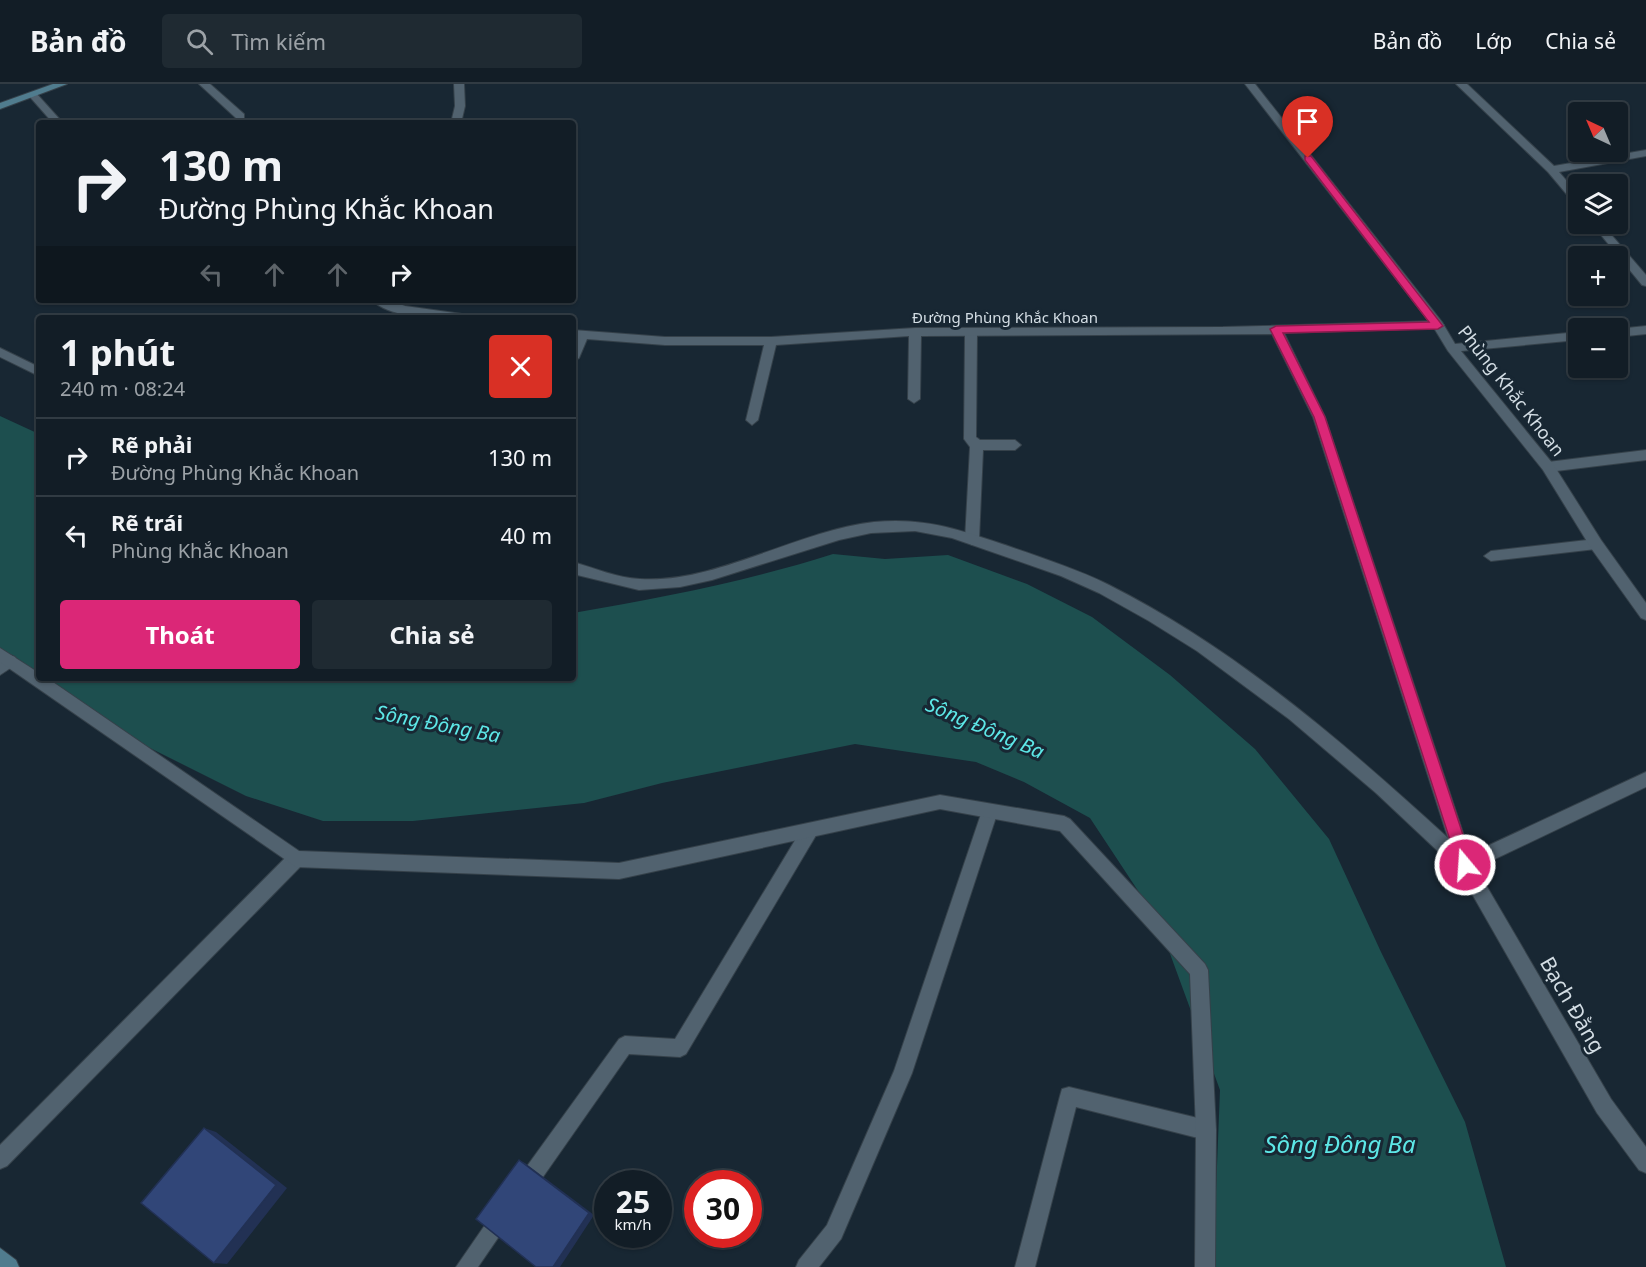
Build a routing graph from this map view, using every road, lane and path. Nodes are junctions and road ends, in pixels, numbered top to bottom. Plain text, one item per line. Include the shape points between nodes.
1 (62, 84) edge
2 (204, 84) edge
3 (459, 84) edge
4 (1250, 84) edge
5 (1461, 84) edge
6 (33, 94) junction
7 (0, 106) edge
8 (240, 117) dead end
9 (55, 120) edge
10 (457, 120) edge
11 (1646, 153) edge
12 (1552, 170) junction
13 (1568, 189) edge
14 (1605, 234) edge
15 (1646, 282) edge
16 (386, 303) edge
17 (431, 315) edge
18 (1438, 326) junction
19 (1276, 329) junction
20 (1646, 330) edge
21 (915, 332) junction
22 (1628, 332) edge
23 (971, 334) junction
24 (578, 335) edge
25 (1568, 337) edge
26 (771, 341) junction
27 (1452, 348) junction
28 (0, 352) edge
29 (36, 370) edge
30 (914, 399) dead end
31 (752, 420) dead end
32 (976, 445) junction
33 (1015, 445) dead end
34 (1646, 455) edge
35 (1548, 467) junction
36 (972, 540) junction
37 (1596, 544) junction
38 (1491, 556) dead end
39 (576, 569) edge
40 (1646, 614) edge
41 (3, 661) edge
42 (1646, 778) edge
43 (990, 812) junction
44 (809, 832) junction
45 (296, 860) junction
46 (1465, 865) junction
47 (1206, 1130) junction
48 (0, 1159) edge
49 (1646, 1163) edge
50 (0, 1258) edge
51 (9, 1267) edge
52 (466, 1267) edge
53 (806, 1267) edge
54 (1026, 1267) edge
55 (1206, 1267) edge

1 - 6 main road
2 - 8 street
3 - 10 street
4 - 18 street, Phùng Khắc Khoan
5 - 12 street
6 - 7 main road
6 - 9 street
11 - 12 street
12 - 13 street
14 - 15 street
16 - 17 street
18 - 19 street, Đường Phùng Khắc Khoan
18 - 27 street, Phùng Khắc Khoan
19 - 23 street, Đường Phùng Khắc Khoan
19 - 46 street via 1319,417
20 - 22 street
21 - 23 street, Đường Phùng Khắc Khoan
21 - 26 street, Đường Phùng Khắc Khoan
21 - 30 street
23 - 32 street via 970,439
24 - 26 street, Đường Phùng Khắc Khoan via 665,341
25 - 27 street
26 - 31 street
27 - 35 street, Phùng Khắc Khoan
28 - 29 street
32 - 33 street
32 - 36 street
34 - 35 street
35 - 37 street, Phùng Khắc Khoan
36 - 39 street via 930,527 902,525 860,530 715,575 644,585
36 - 46 street via 1104,589 1190,638 1306,723
37 - 38 street
37 - 40 street, Phùng Khắc Khoan
41 - 45 street
42 - 46 street
43 - 44 street via 940,802
43 - 47 street via 1064,824 1199,970
43 - 53 street via 903,1073 834,1232
44 - 45 street via 619,871
44 - 52 street via 680,1048 625,1045
45 - 48 street
46 - 49 street, Bạch Đằng via 1604,1106
47 - 54 street via 1069,1096
47 - 55 street
50 - 51 main road

